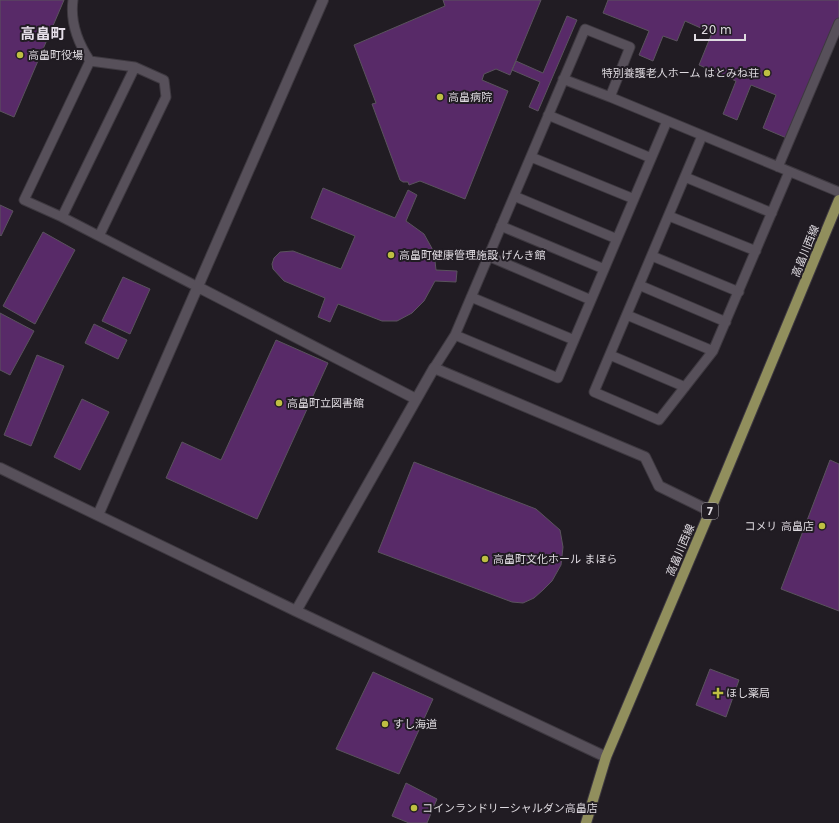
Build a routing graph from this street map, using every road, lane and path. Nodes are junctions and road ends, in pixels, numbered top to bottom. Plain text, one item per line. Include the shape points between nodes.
1 (73, 0) edge
2 (323, 0) edge
3 (839, 23) edge
4 (90, 62) junction
5 (135, 67) junction
6 (563, 79) junction
7 (610, 98) junction
8 (548, 115) junction
9 (667, 121) junction
10 (702, 136) junction
11 (530, 157) junction
12 (651, 158) junction
13 (778, 167) junction
14 (789, 172) junction
15 (685, 177) junction
16 (839, 192) edge
17 (514, 196) junction
18 (634, 199) junction
19 (839, 200) edge
20 (772, 213) junction
21 (62, 216) junction
22 (669, 216) junction
23 (501, 226) junction
24 (99, 236) junction
25 (617, 239) junction
26 (756, 251) junction
27 (488, 256) junction
28 (652, 256) junction
29 (604, 269) junction
30 (639, 285) junction
31 (198, 287) junction
32 (739, 292) junction
33 (471, 297) junction
34 (591, 300) junction
35 (627, 315) junction
36 (726, 322) junction
37 (455, 335) junction
38 (574, 340) junction
39 (713, 351) junction
40 (610, 355) junction
41 (434, 368) junction
42 (685, 386) junction
43 (416, 399) junction
44 (0, 468) edge
45 (710, 511) junction
46 (98, 515) junction
47 (296, 611) junction
48 (606, 757) junction
49 (586, 823) edge

1 - 4 lane via 73,22 80,47
2 - 31 street
3 - 13 lane
4 - 5 lane
4 - 21 lane via 24,200
5 - 21 lane
5 - 24 lane via 164,80 166,97
6 - 7 lane
6 - 7 lane via 585,29 630,47
6 - 8 lane
7 - 9 lane
8 - 11 lane
8 - 12 lane
9 - 10 lane
9 - 12 lane
10 - 13 lane
10 - 15 lane
11 - 17 lane
11 - 18 lane
12 - 18 lane
13 - 14 lane
14 - 16 lane
14 - 20 lane
15 - 20 lane
15 - 22 lane
17 - 23 lane
17 - 25 lane
18 - 25 lane
19 - 45 main road, 高畠川西線 / 7
20 - 26 lane
21 - 24 lane
22 - 26 lane
22 - 28 lane
23 - 27 lane
23 - 29 lane
24 - 31 lane
25 - 29 lane
26 - 32 lane
27 - 33 lane
27 - 34 lane
28 - 30 lane
28 - 32 lane
29 - 34 lane
30 - 35 lane
30 - 36 lane
31 - 43 street
31 - 46 street
32 - 36 lane
33 - 37 lane
33 - 38 lane
34 - 38 lane
35 - 39 lane
35 - 40 lane
36 - 39 lane
37 - 38 lane via 558,378
37 - 41 lane
39 - 42 lane
40 - 42 lane
40 - 42 lane via 594,392 659,420
41 - 43 street
41 - 45 street via 645,457 659,486
43 - 47 street
44 - 46 street
45 - 48 main road, 高畠川西線 / 7
46 - 47 street
47 - 48 street
48 - 49 main road, 高畠川西線 / 7

